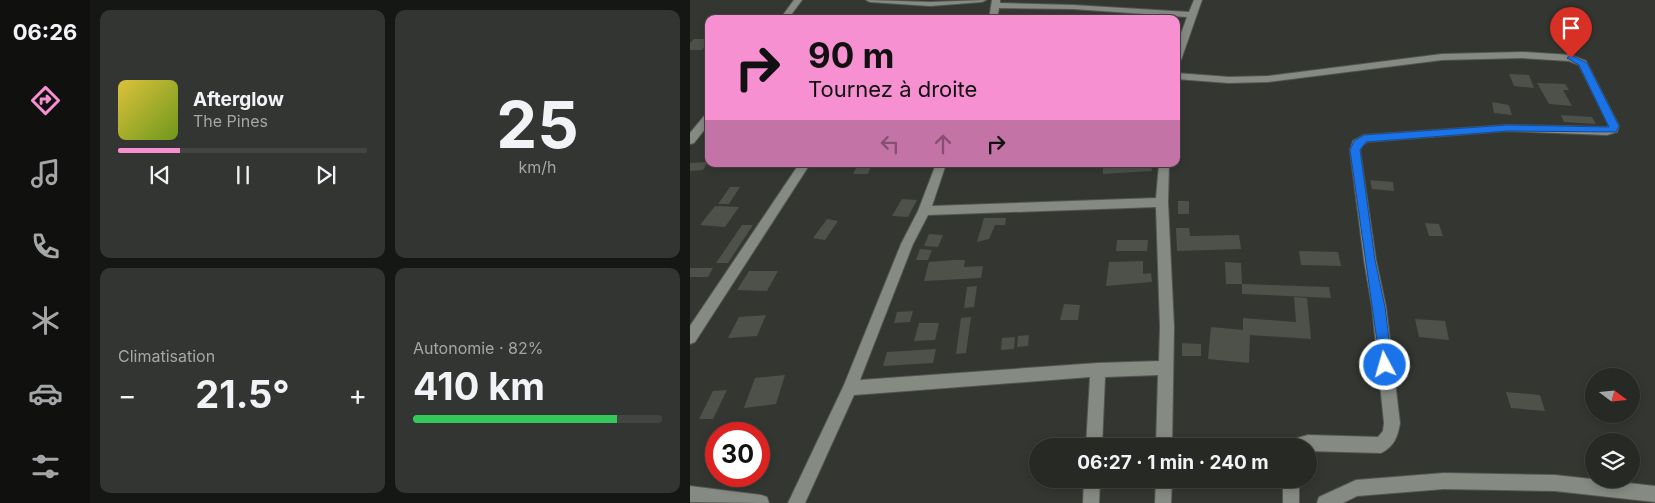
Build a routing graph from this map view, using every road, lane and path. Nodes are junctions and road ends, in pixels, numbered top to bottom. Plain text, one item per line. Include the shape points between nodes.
1 (798, 0) edge
2 (870, 0) edge
3 (982, 0) edge
4 (1198, 0) edge
5 (996, 3) edge
6 (787, 15) edge
7 (1179, 15) edge
8 (1180, 15) edge
9 (1192, 16) junction
10 (1180, 49) edge
11 (1180, 76) edge
12 (705, 122) edge
13 (705, 129) edge
14 (697, 131) junction
15 (690, 140) edge
16 (803, 167) edge
17 (940, 167) edge
18 (1164, 167) edge
19 (1162, 202) junction
20 (924, 211) junction
21 (690, 338) edge
22 (1166, 368) junction
23 (1098, 370) junction
24 (850, 388) junction
25 (1094, 438) edge
26 (1164, 438) edge
27 (1317, 443) edge
28 (1092, 488) edge
29 (1164, 488) edge
30 (1291, 488) edge
31 (690, 494) edge
32 (1655, 494) edge
33 (761, 503) edge
34 (796, 503) edge
35 (1091, 503) edge
36 (1163, 503) edge
37 (1291, 503) edge
38 (1325, 503) edge

1 - 6 street
2 - 3 street via 930,4
4 - 9 street
5 - 7 street
8 - 9 street
9 - 10 street
11 - 27 street via 1229,80 1268,78 1442,57 1522,55 1571,58 1583,63 1614,126 1613,130 1607,131 1508,128 1414,134 1364,139 1357,144 1355,150 1379,307 1392,423 1390,435 1381,445
12 - 14 street
13 - 14 street
14 - 15 street
16 - 21 street
17 - 20 street
18 - 19 street
19 - 20 street
19 - 22 street
20 - 24 street
22 - 23 street
22 - 26 street
23 - 24 street
23 - 25 street
24 - 34 street
28 - 35 street
29 - 36 street
30 - 37 street
31 - 33 street
32 - 38 street via 1555,482 1444,481 1356,488

